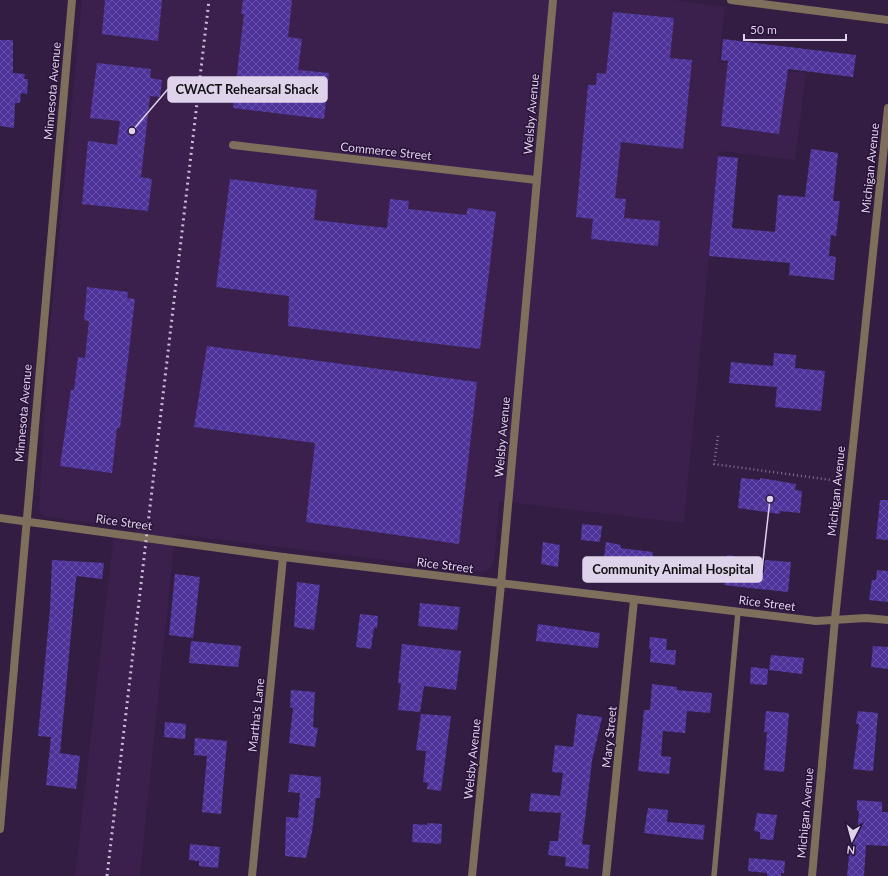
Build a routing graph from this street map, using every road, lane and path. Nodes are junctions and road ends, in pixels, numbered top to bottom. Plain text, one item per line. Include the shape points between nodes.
1 (72, 0) edge
2 (553, 0) edge
3 (732, 0) edge
4 (888, 20) edge
5 (888, 108) edge
6 (233, 145) dead end
7 (536, 180) junction
8 (718, 436) dead end
9 (831, 480) dead end
10 (0, 518) edge
11 (26, 522) junction
12 (283, 557) junction
13 (501, 584) junction
14 (634, 600) junction
15 (738, 612) junction
16 (835, 619) junction
17 (888, 620) edge
18 (0, 829) edge
19 (252, 876) edge
20 (472, 876) edge
21 (606, 876) edge
22 (714, 876) edge
23 (812, 876) edge

1 - 11 street, Minnesota Avenue
2 - 7 street, Welsby Avenue
3 - 4 street
5 - 16 street, Michigan Avenue
6 - 7 street, Commerce Street
7 - 13 street, Welsby Avenue
8 - 9 path via 714,464
10 - 11 street, Rice Street
11 - 12 street, Rice Street
11 - 18 street, Minnesota Avenue
12 - 13 street, Rice Street
12 - 19 street, Martha's Lane
13 - 14 street, Rice Street
13 - 20 street, Welsby Avenue
14 - 15 street, Rice Street
14 - 21 street, Mary Street
15 - 16 street, Rice Street via 816,621
15 - 22 lane
16 - 17 street, Rice Street
16 - 23 street, Michigan Avenue

